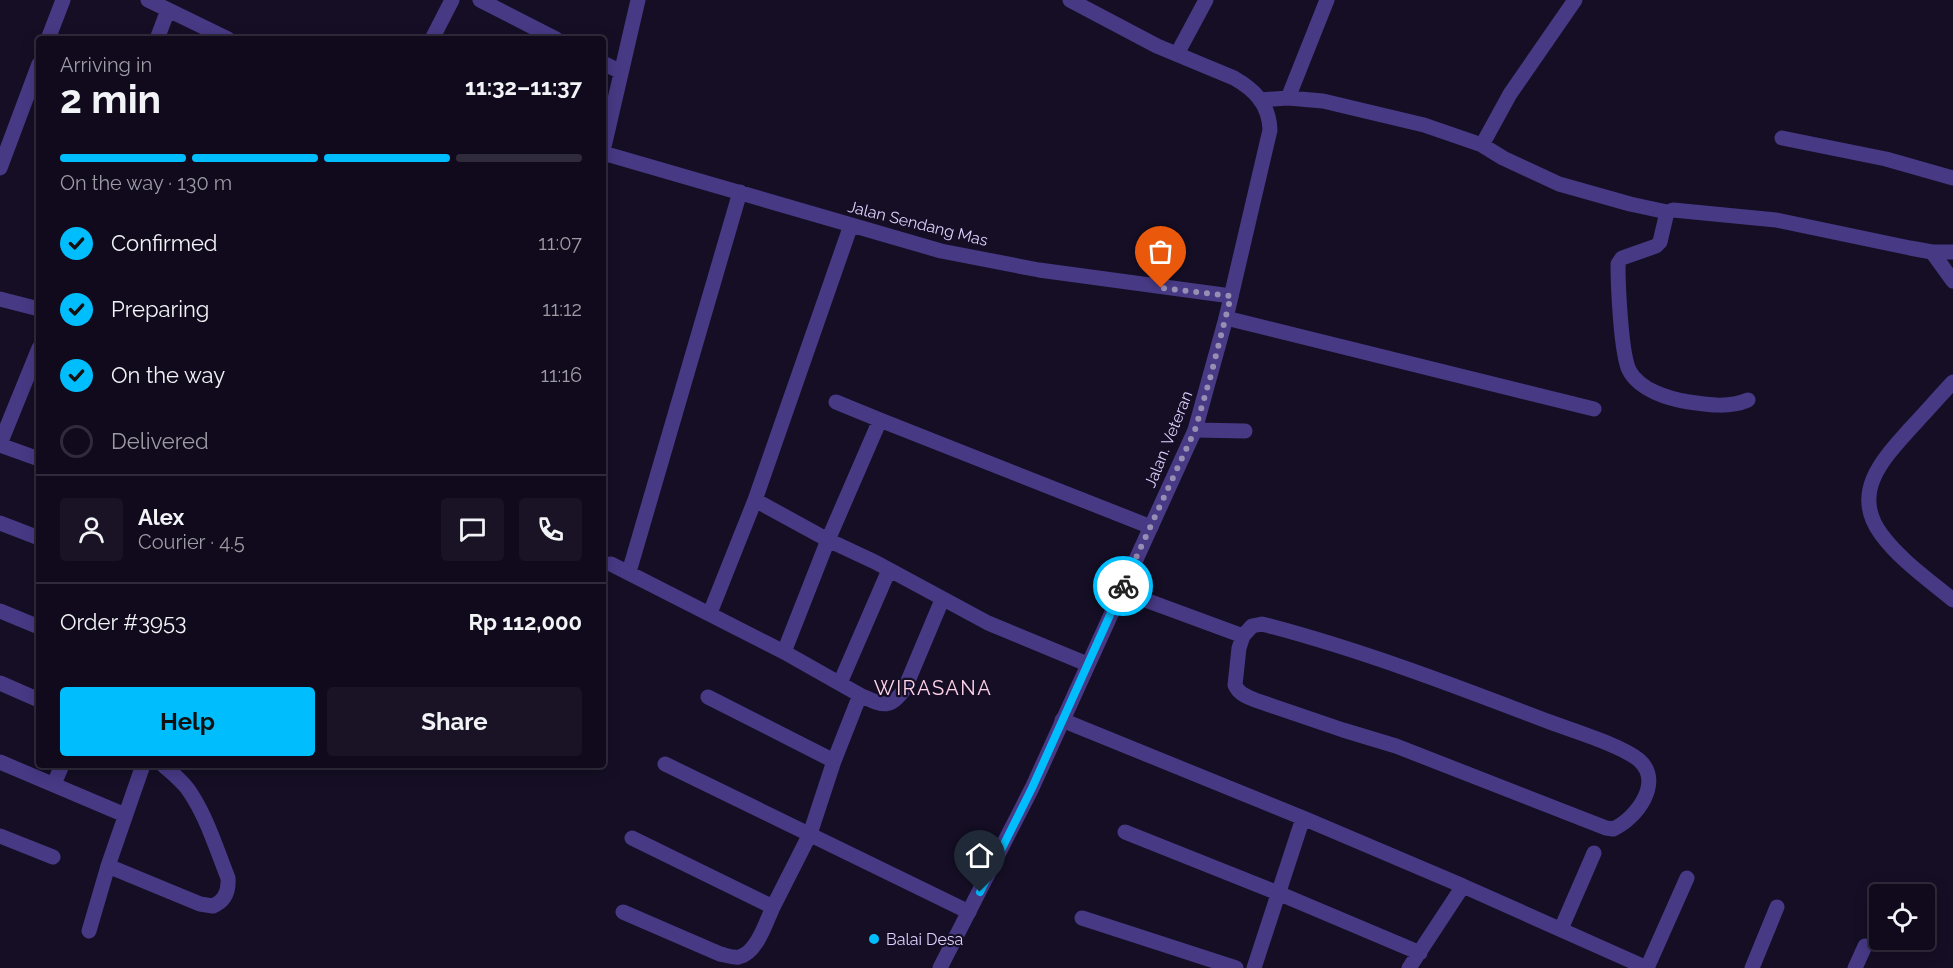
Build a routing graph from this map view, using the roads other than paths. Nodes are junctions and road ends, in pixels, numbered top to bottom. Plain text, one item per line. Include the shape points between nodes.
1 (63, 0) edge
2 (148, 0) edge
3 (452, 0) edge
4 (480, 0) edge
5 (638, 0) edge
6 (1070, 0) edge
7 (1206, 0) edge
8 (1327, 0) edge
9 (1575, 0) edge
10 (168, 10) junction
11 (49, 36) edge
12 (158, 36) edge
13 (222, 36) edge
14 (434, 36) edge
15 (550, 36) edge
16 (1177, 54) junction
17 (606, 64) edge
18 (36, 72) edge
19 (621, 72) junction
20 (1288, 98) junction
21 (1260, 100) junction
22 (1782, 138) dead end
23 (606, 139) edge
24 (1482, 145) junction
25 (606, 153) edge
26 (0, 168) edge
27 (1953, 178) edge
28 (740, 192) junction
29 (1667, 212) junction
30 (851, 225) junction
31 (1932, 252) junction
32 (1953, 252) edge
33 (1953, 281) edge
34 (1231, 296) junction
35 (0, 299) edge
36 (36, 308) edge
37 (1226, 318) junction
38 (36, 355) edge
39 (1953, 382) edge
40 (1748, 400) dead end
41 (836, 402) dead end
42 (1594, 409) dead end
43 (880, 420) junction
44 (1195, 430) junction
45 (1245, 431) dead end
46 (0, 444) edge
47 (36, 458) edge
48 (755, 500) junction
49 (0, 523) edge
50 (1151, 527) junction
51 (36, 537) edge
52 (828, 540) junction
53 (612, 564) dead end
54 (889, 570) junction
55 (629, 572) junction
56 (1121, 591) junction
57 (942, 600) junction
58 (1953, 600) edge
59 (0, 611) edge
60 (710, 613) junction
61 (36, 626) edge
62 (1243, 636) junction
63 (784, 652) junction
64 (1088, 664) junction
65 (0, 683) edge
66 (840, 683) junction
67 (860, 695) junction
68 (708, 697) dead end
69 (36, 699) edge
70 (1062, 720) junction
71 (834, 761) junction
72 (0, 762) edge
73 (665, 764) dead end
74 (61, 768) edge
75 (142, 768) edge
76 (166, 768) edge
77 (54, 784) junction
78 (125, 815) junction
79 (1303, 818) junction
80 (1125, 832) dead end
81 (810, 834) junction
82 (0, 836) edge
83 (632, 838) dead end
84 (1594, 853) dead end
85 (53, 857) dead end
86 (108, 866) junction
87 (1687, 878) dead end
88 (1463, 886) junction
89 (1278, 892) junction
90 (773, 907) junction
91 (1778, 908) dead end
92 (623, 912) dead end
93 (969, 912) junction
94 (1082, 918) dead end
95 (1561, 929) junction
96 (89, 931) dead end
97 (1865, 946) dead end
98 (1420, 953) junction
99 (940, 968) edge
100 (1236, 968) edge
101 (1254, 968) edge
102 (1408, 968) edge
103 (1752, 968) edge
104 (1855, 968) edge

1 - 11 street
2 - 10 street
3 - 14 street
4 - 15 street
5 - 19 street
6 - 16 street
7 - 16 street
8 - 20 street
9 - 24 street via 1510,94
10 - 12 street
10 - 13 street
16 - 21 street via 1234,78
17 - 19 street
18 - 26 street
19 - 23 street
20 - 21 street
20 - 24 street via 1366,110
21 - 34 street, Jalan. Veteran via 1267,109 1269,138
22 - 27 street via 1886,159
24 - 29 street via 1560,184
25 - 28 street, Jalan Sendang Mas
28 - 30 street, Jalan Sendang Mas
28 - 55 street
29 - 31 street via 1776,220
29 - 40 street via 1660,242 1622,258 1618,264 1629,370 1653,391 1682,401 1728,406
30 - 34 street, Jalan Sendang Mas via 941,251 1038,270
30 - 48 street
31 - 32 street
31 - 33 street
34 - 37 street, Jalan. Veteran
35 - 36 street
37 - 42 street
37 - 44 street, Jalan. Veteran
38 - 46 street
39 - 58 street via 1885,456 1873,475 1870,490 1873,520 1881,534
41 - 43 street
43 - 50 street
43 - 52 street
44 - 45 street
44 - 50 street, Jalan. Veteran
46 - 47 street
48 - 52 street
48 - 60 street
49 - 51 street
50 - 56 street, Jalan. Veteran
52 - 54 street
52 - 63 street
53 - 55 street
54 - 57 street
54 - 66 street
55 - 60 street
56 - 62 street
56 - 64 street, Jalan. Veteran
57 - 64 street
57 - 67 street via 897,700 888,704
59 - 61 street
60 - 63 street
62 - 62 street via 1257,624 1285,630 1469,691 1611,745 1638,759 1646,768 1649,779 1645,797 1629,820 1613,829 1606,828 1395,746 1255,700 1235,685
63 - 66 street
64 - 70 street, Jalan. Veteran
65 - 69 street
66 - 67 street
67 - 71 street
68 - 71 street
70 - 79 street
70 - 93 street, Jalan. Veteran
71 - 81 street
72 - 77 street
73 - 81 street
74 - 77 street
75 - 78 street
76 - 86 street via 186,787 203,817 228,878 224,898 207,906
77 - 78 street
78 - 86 street
79 - 88 street
79 - 89 street
80 - 89 street
81 - 90 street
81 - 93 street
82 - 85 street
83 - 90 street
84 - 95 street
86 - 96 street
87 - 95 street via 1647,968
88 - 95 street
88 - 98 street
89 - 98 street
89 - 101 street
90 - 92 street via 751,950 740,957 720,954
91 - 103 street
93 - 99 street, Jalan. Veteran
94 - 100 street
97 - 104 street
98 - 102 street

